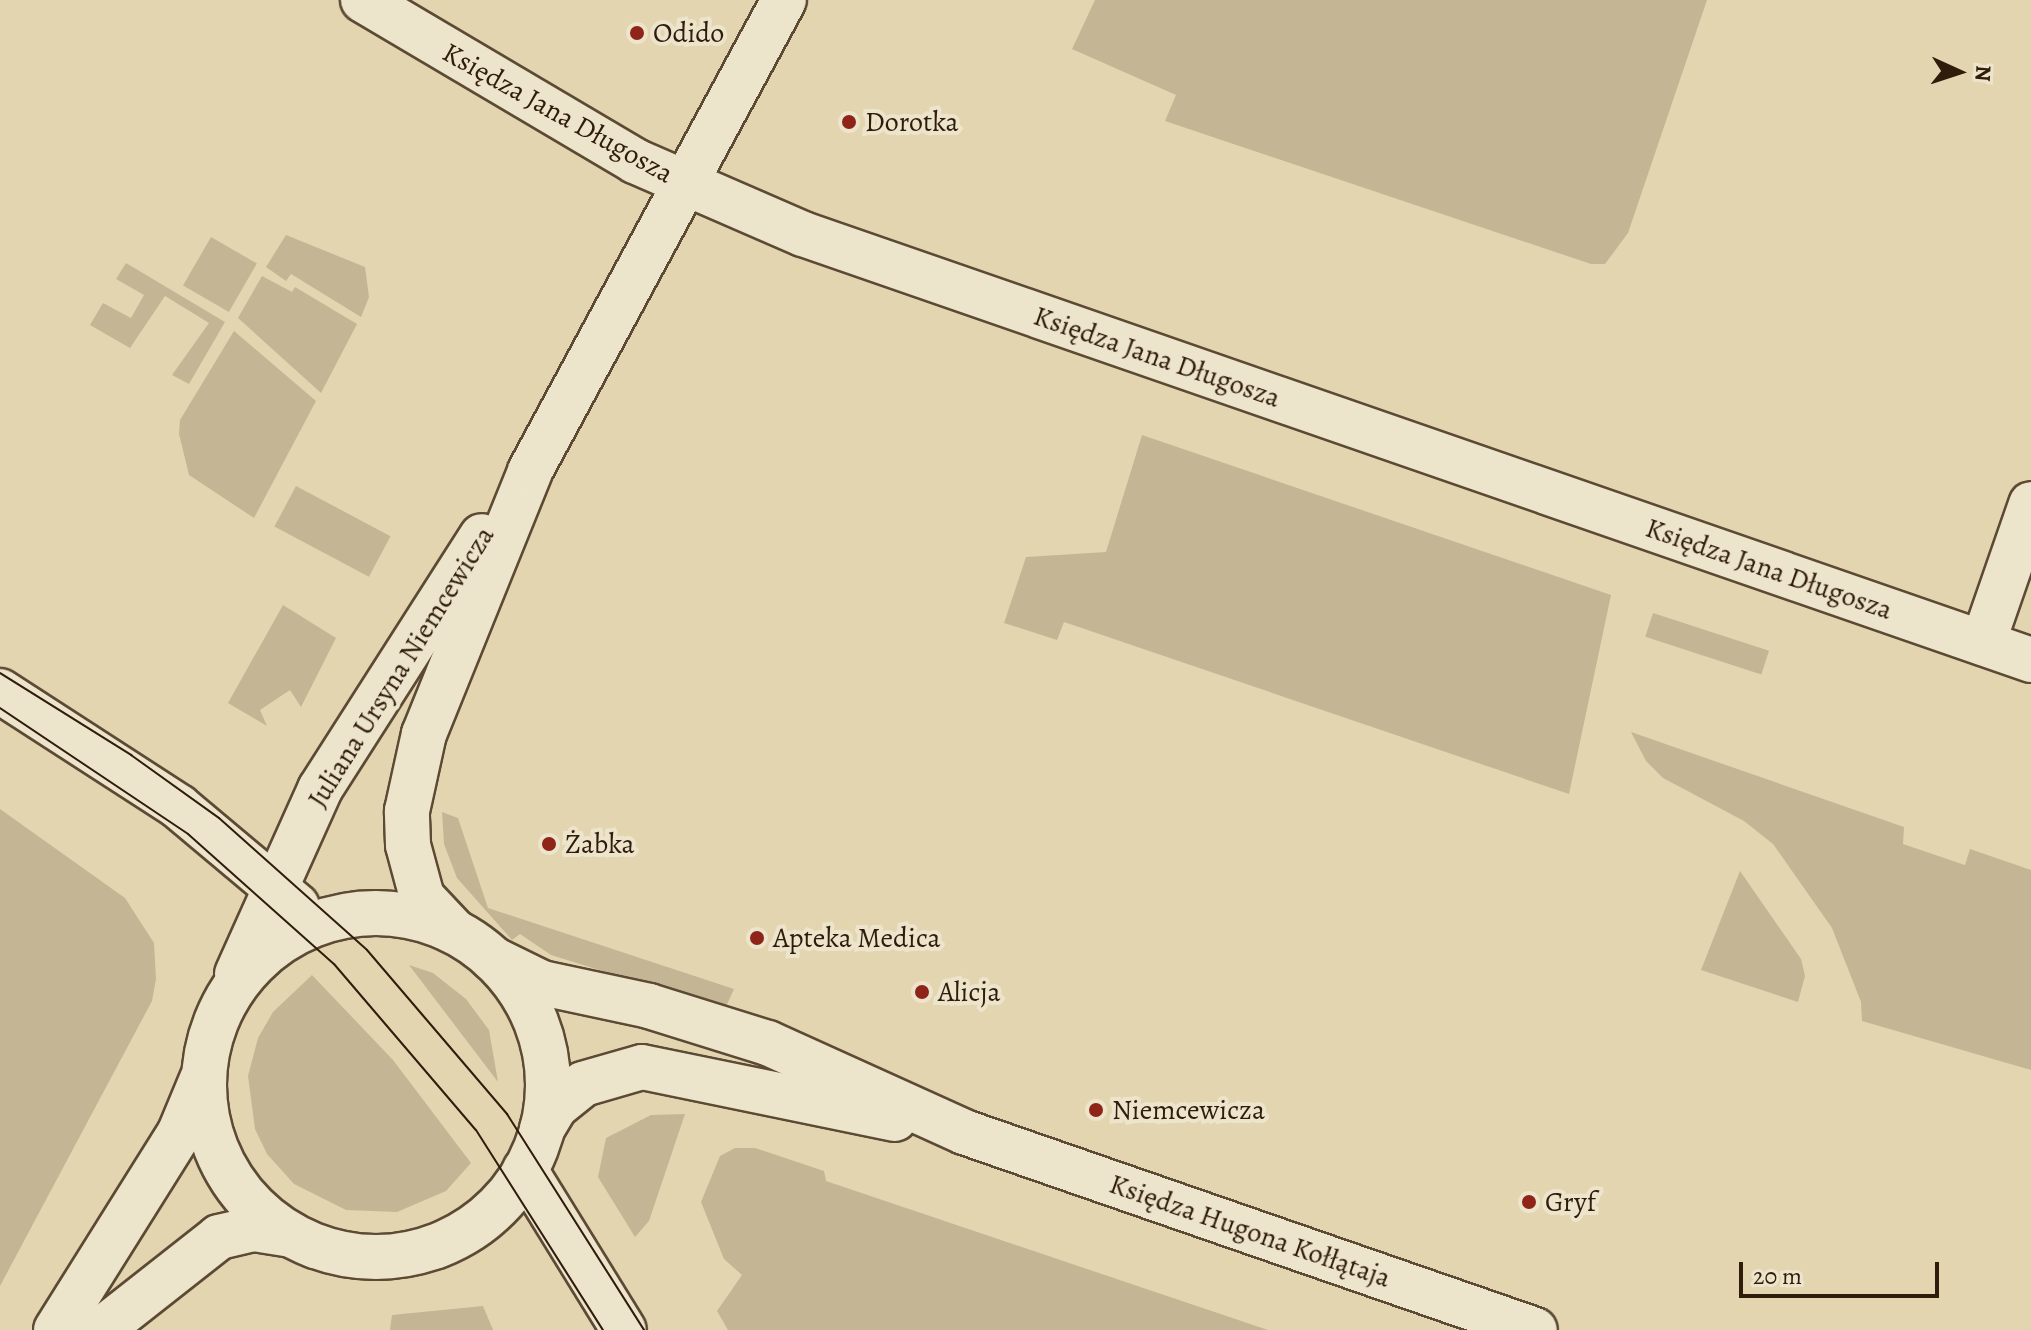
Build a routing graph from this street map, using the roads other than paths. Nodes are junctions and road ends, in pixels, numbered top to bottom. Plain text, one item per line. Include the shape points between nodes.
1 (363, 0) edge
2 (784, 0) edge
3 (685, 184) junction
4 (530, 471) junction
5 (2031, 504) edge
6 (1983, 643) junction
7 (2031, 660) edge
8 (0, 691) edge
9 (276, 886) junction
10 (316, 923) junction
11 (475, 946) junction
12 (225, 1002) junction
13 (206, 1061) junction
14 (542, 1129) junction
15 (964, 1132) junction
16 (525, 1170) junction
17 (293, 1236) junction
18 (56, 1330) edge
19 (101, 1330) edge
20 (624, 1330) edge
21 (1535, 1330) edge

1 - 3 street, Księdza Jana Długosza via 556,117
2 - 3 street, Juliana Ursyna Niemcewicza
3 - 4 street, Juliana Ursyna Niemcewicza
3 - 6 street, Księdza Jana Długosza via 803,234
4 - 9 street, Juliana Ursyna Niemcewicza via 377,695 320,789
4 - 11 street, Juliana Ursyna Niemcewicza via 449,665 410,788 408,845 416,884 429,909
5 - 6 street
6 - 7 street, Księdza Jana Długosza
8 - 9 street via 140,779
9 - 10 street
9 - 12 street, Juliana Ursyna Niemcewicza
10 - 11 street via 358,914 420,918
10 - 12 street via 265,954
11 - 14 street via 519,990 538,1027 548,1088
11 - 15 street, Księdza Hugona Kołłątaja via 542,983 649,1006 768,1043
12 - 13 street, Juliana Ursyna Niemcewicza
13 - 17 street via 208,1123 222,1162 259,1212
13 - 18 street via 180,1132
14 - 15 street, Księdza Hugona Kołłątaja via 555,1107 583,1084 642,1067
14 - 16 street
15 - 21 street, Księdza Hugona Kołłątaja
16 - 17 street via 487,1216 434,1247 372,1257 331,1252
16 - 20 street
17 - 19 street via 254,1229 219,1237

